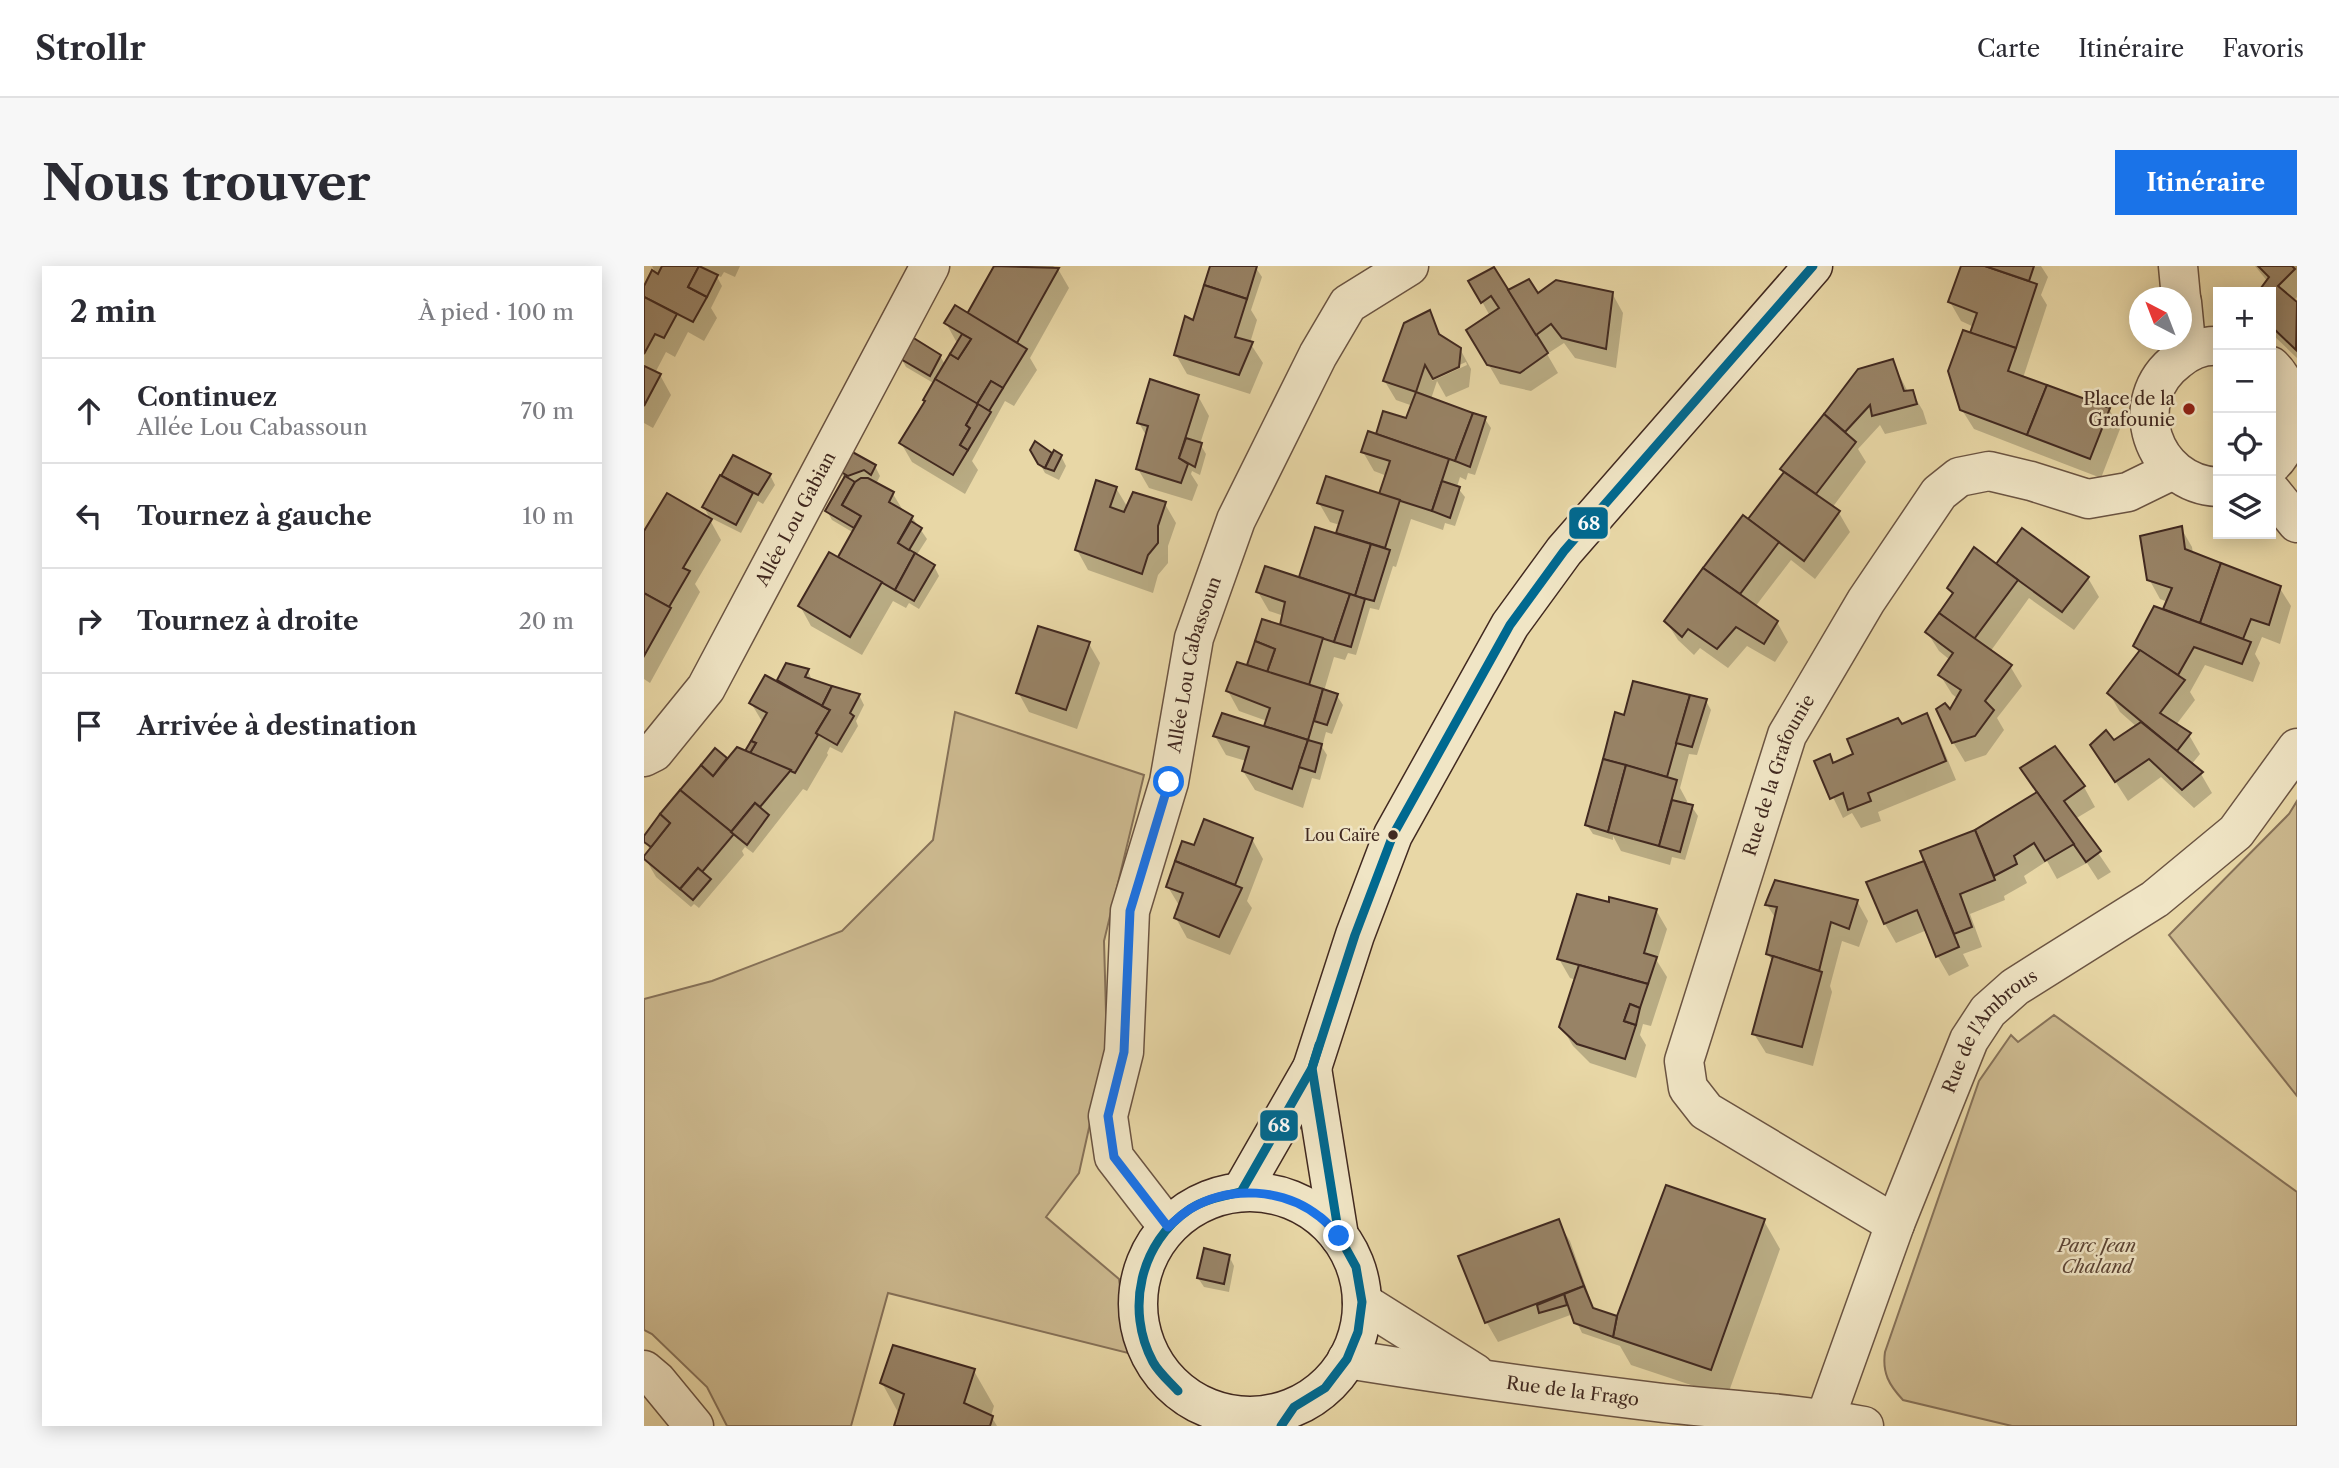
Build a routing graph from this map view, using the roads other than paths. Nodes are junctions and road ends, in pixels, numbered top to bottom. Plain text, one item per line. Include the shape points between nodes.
1 (930, 266) edge
2 (1409, 266) edge
3 (1814, 266) edge
4 (2178, 266) edge
5 (2180, 287) edge
6 (2192, 324) edge
7 (2203, 349) edge
8 (2276, 370) edge
9 (2173, 470) junction
10 (2279, 472) edge
11 (2213, 486) edge
12 (2297, 523) edge
13 (2297, 748) edge
14 (644, 757) edge
15 (1312, 1068) junction
16 (1241, 1192) junction
17 (1895, 1224) junction
18 (1168, 1227) junction
19 (1339, 1236) junction
20 (1362, 1302) junction
21 (1347, 1359) junction
22 (644, 1370) edge
23 (1489, 1382) junction
24 (1180, 1409) edge
25 (1661, 1415) edge
26 (1288, 1417) edge
27 (1825, 1419) junction
28 (694, 1426) edge
29 (1864, 1426) edge

1 - 14 street, Allée Lou Gabian via 706,688 654,752
2 - 18 street, Allée Lou Cabassoun via 1348,304 1318,355 1236,520 1195,638 1169,782 1130,911 1124,1052 1108,1116 1114,1157
3 - 15 street via 1564,551 1510,625 1393,835
4 - 5 street
6 - 7 street
7 - 9 street via 2168,367 2155,386 2149,408 2154,442
8 - 10 street via 2288,392 2292,415
9 - 11 street via 2193,482
9 - 17 street, Rue de la Grafounie via 2128,492 2088,499 1989,471 1959,477 1939,493 1866,601 1787,735 1684,1061 1688,1088 1706,1111
10 - 12 street
13 - 17 street, Rue de l'Ambrous via 2236,832 2155,899 2015,987 1988,1011 1969,1040
15 - 16 street
15 - 19 street
16 - 18 street via 1190,1209
16 - 19 street via 1296,1202 1320,1216
17 - 27 street, Rue de l'Ambrous
18 - 24 street via 1147,1257 1138,1293 1140,1329
19 - 20 street via 1356,1267
20 - 21 street via 1358,1332
20 - 23 street
21 - 23 street, Rue de la Frago
21 - 26 street via 1325,1388
22 - 28 street
23 - 25 street, Rue de la Frago
24 - 26 street
25 - 27 street, Rue de la Frago
27 - 29 street, Rue de la Frago

